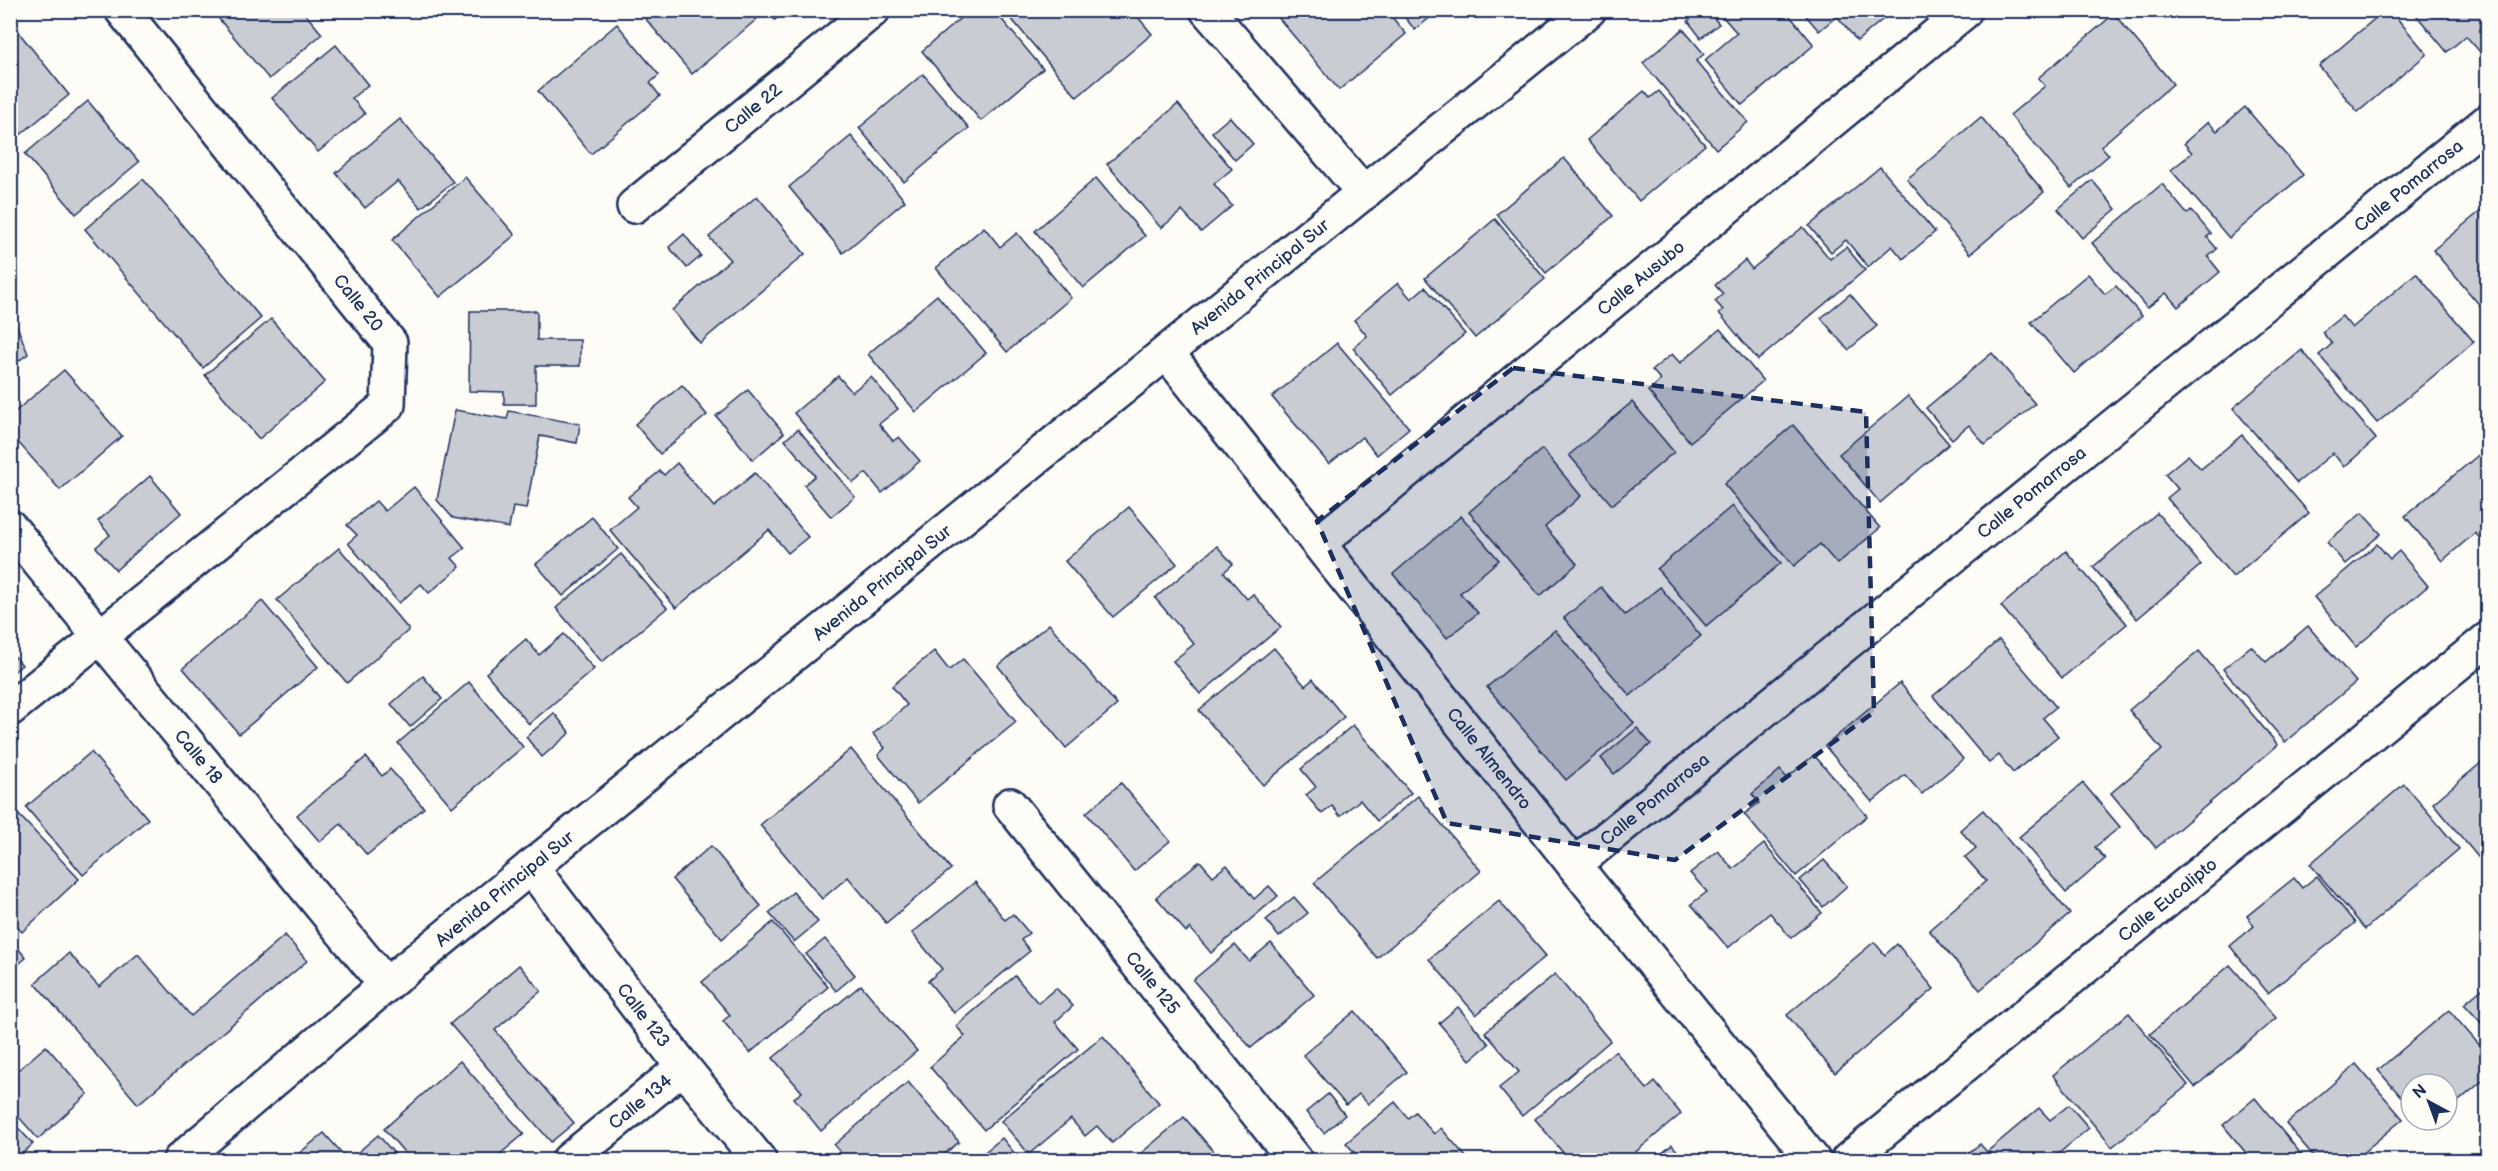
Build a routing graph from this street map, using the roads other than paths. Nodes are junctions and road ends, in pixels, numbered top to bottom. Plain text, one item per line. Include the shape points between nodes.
1 (122, 10) edge
2 (873, 10) edge
3 (1208, 10) edge
4 (1589, 10) edge
5 (1964, 12) dead end
6 (2487, 121) edge
7 (1364, 193) junction
8 (634, 206) dead end
9 (1167, 353) junction
10 (10, 527) edge
11 (1319, 543) junction
12 (99, 637) junction
13 (2487, 639) edge
14 (10, 709) edge
15 (1010, 805) dead end
16 (1574, 865) junction
17 (531, 867) junction
18 (386, 985) junction
19 (683, 1067) junction
20 (180, 1161) edge
21 (569, 1161) edge
22 (759, 1161) edge
23 (1294, 1161) edge
24 (1813, 1161) edge
25 (1848, 1161) edge

1 - 12 street, Calle 20 via 390,343 388,405
2 - 8 street, Calle 22
3 - 7 street
4 - 7 street, Avenida Principal Sur
5 - 11 street, Calle Ausubo
6 - 16 street, Calle Pomarrosa
7 - 9 street, Avenida Principal Sur
9 - 11 street, Calle Almendro
9 - 17 street, Avenida Principal Sur
10 - 12 street, Calle 18
11 - 16 street, Calle Almendro
12 - 14 street, Calle 20
12 - 18 street, Calle 18
13 - 25 street, Calle Eucalipto
15 - 23 street, Calle 125
16 - 24 street, Calle Almendro
17 - 18 street, Avenida Principal Sur
17 - 19 street, Calle 123
18 - 20 street, Avenida Principal Sur
19 - 21 street, Calle 134
19 - 22 street, Calle 123

